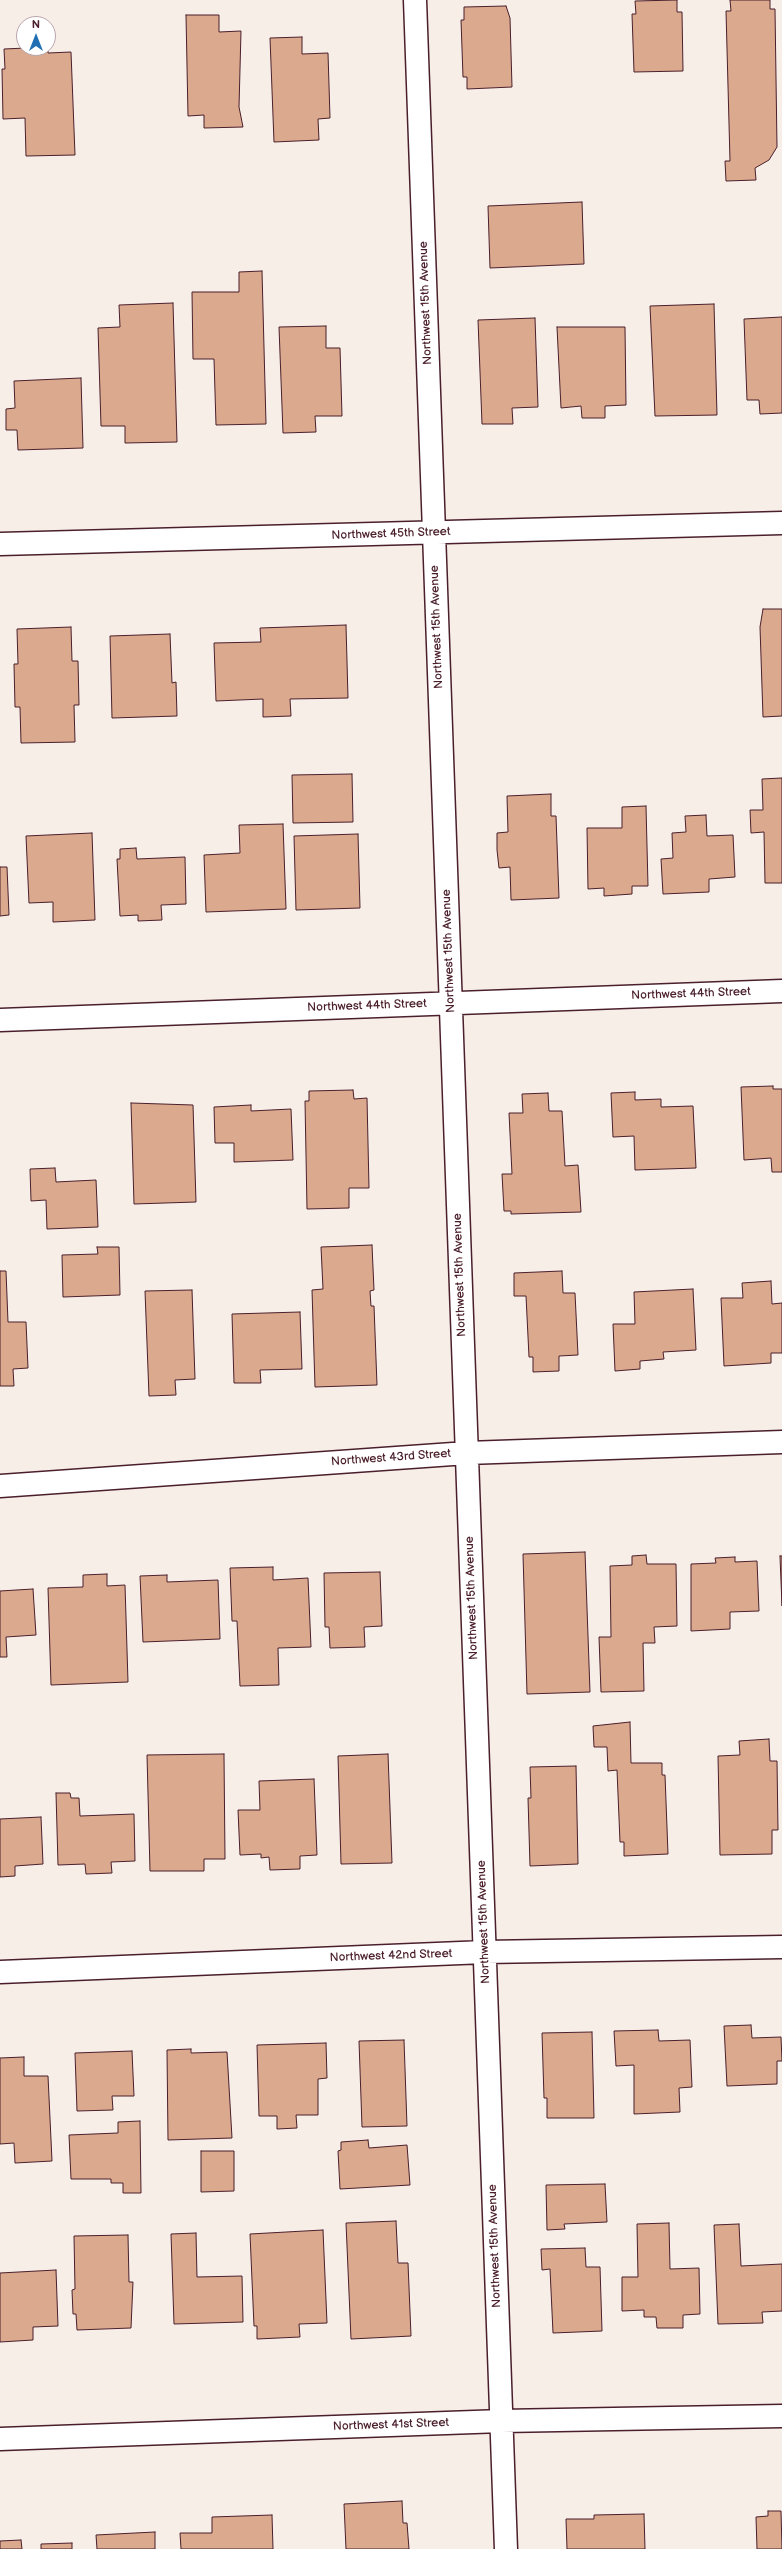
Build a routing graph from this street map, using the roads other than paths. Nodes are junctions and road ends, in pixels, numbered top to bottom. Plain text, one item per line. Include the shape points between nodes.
1 (415, 0) edge
2 (782, 523) edge
3 (434, 532) junction
4 (0, 544) edge
5 (782, 991) edge
6 (451, 1003) junction
7 (0, 1020) edge
8 (782, 1442) edge
9 (467, 1453) junction
10 (0, 1486) edge
11 (782, 1946) edge
12 (485, 1952) junction
13 (0, 1972) edge
14 (782, 2416) edge
15 (502, 2421) junction
16 (0, 2439) edge
17 (506, 2549) edge

1 - 3 street, Northwest 15th Avenue
2 - 3 street, Northwest 45th Street
3 - 4 street, Northwest 45th Street
3 - 6 street, Northwest 15th Avenue
5 - 6 street, Northwest 44th Street
6 - 7 street, Northwest 44th Street
6 - 9 street, Northwest 15th Avenue
8 - 9 street, Northwest 43rd Street
9 - 10 street, Northwest 43rd Street
9 - 12 street, Northwest 15th Avenue
11 - 12 street, Northwest 42nd Street
12 - 13 street, Northwest 42nd Street
12 - 15 street, Northwest 15th Avenue
14 - 15 street, Northwest 41st Street
15 - 16 street, Northwest 41st Street
15 - 17 street, Northwest 15th Avenue

